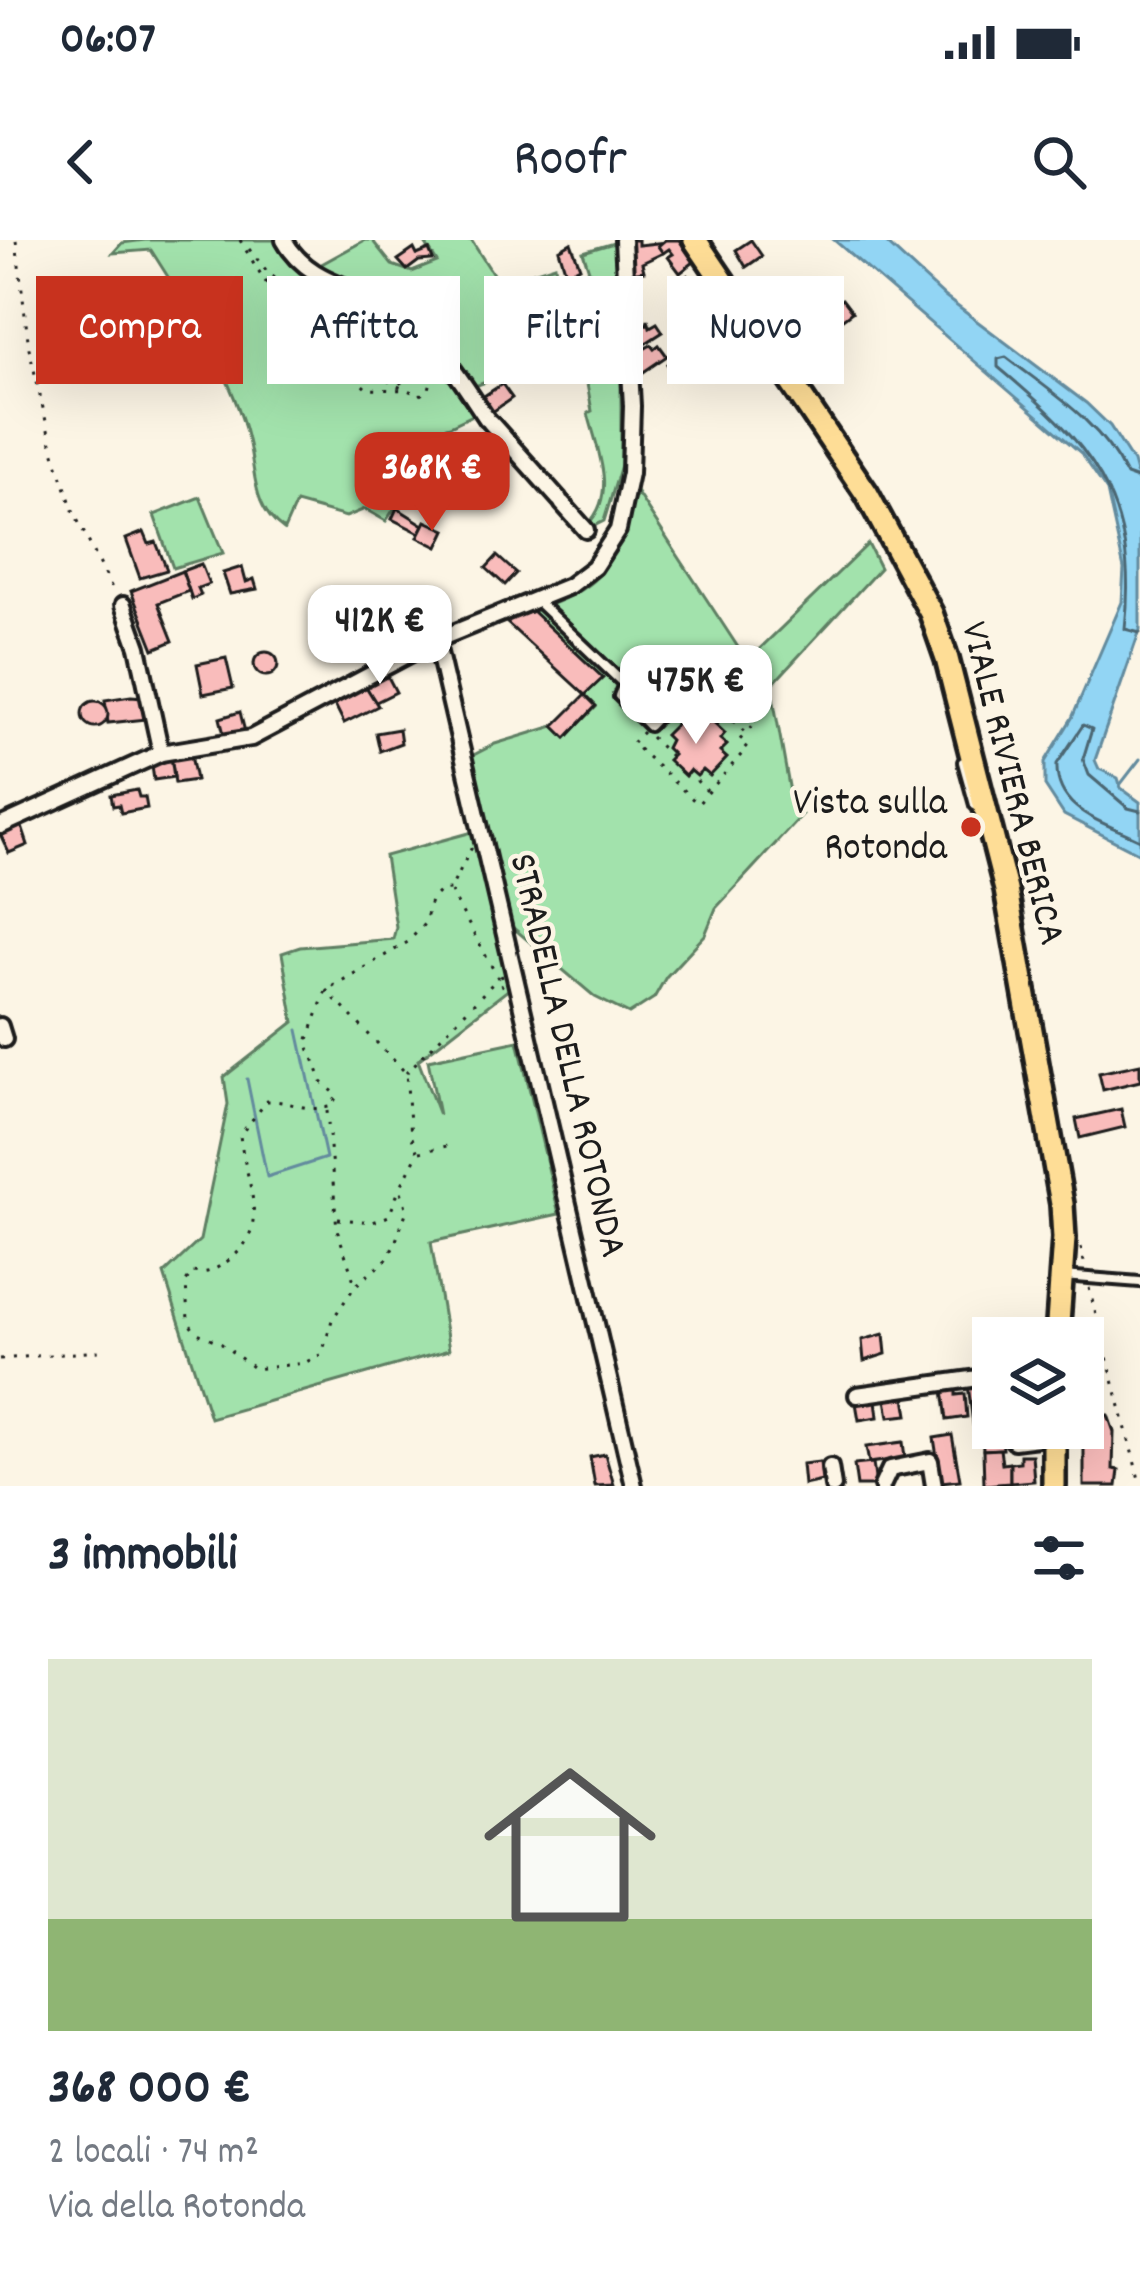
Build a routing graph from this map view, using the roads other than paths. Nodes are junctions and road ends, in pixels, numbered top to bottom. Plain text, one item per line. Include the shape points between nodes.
1 (284, 240) edge
2 (623, 240) edge
3 (694, 240) edge
4 (586, 530) dead end
5 (537, 601) junction
6 (123, 605) road end
7 (436, 640) junction
8 (624, 683) junction
9 (161, 753) junction
10 (0, 826) edge
11 (1061, 1276) junction
12 (1140, 1282) edge
13 (1058, 1317) edge
14 (972, 1379) edge
15 (857, 1395) dead end
16 (1054, 1449) edge
17 (830, 1467) dead end
18 (634, 1486) edge
19 (833, 1486) edge
20 (883, 1486) edge
21 (934, 1486) edge
22 (1054, 1486) edge

1 - 4 street via 309,271 385,303 421,330
2 - 5 street via 632,406 624,509 594,567
3 - 11 main road, VIALE RIVIERA BERICA via 867,494 944,648 1006,890 1062,1204
5 - 7 street
5 - 8 lane
6 - 9 street
7 - 9 street via 251,737
7 - 18 street, STRADELLA DELLA ROTONDA
8 - 8 lane via 619,696 647,728 671,704 638,677
9 - 10 street
11 - 12 lane
11 - 13 main road, VIALE RIVIERA BERICA
14 - 15 street
16 - 22 main road
17 - 19 street
20 - 21 street via 890,1469 930,1461

